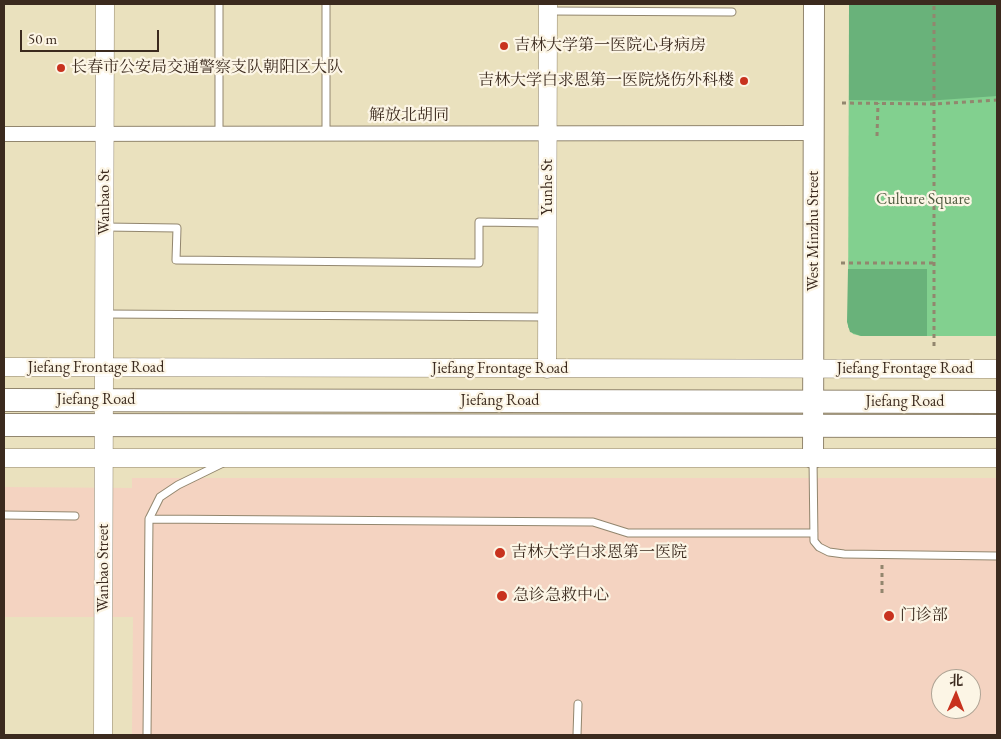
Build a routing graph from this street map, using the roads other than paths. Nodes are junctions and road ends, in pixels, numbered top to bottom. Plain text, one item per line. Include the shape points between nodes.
1 (105, 4) edge
2 (219, 4) edge
3 (326, 4) edge
4 (814, 4) edge
5 (548, 7) edge
6 (732, 12) dead end
7 (548, 132) junction
8 (814, 133) junction
9 (4, 134) edge
10 (326, 134) junction
11 (219, 135) junction
12 (105, 136) junction
13 (548, 222) junction
14 (105, 227) junction
15 (105, 314) junction
16 (547, 317) junction
17 (4, 367) edge
18 (105, 368) junction
19 (547, 369) junction
20 (813, 369) junction
21 (997, 369) edge
22 (4, 400) edge
23 (104, 400) junction
24 (813, 402) junction
25 (997, 402) edge
26 (4, 425) edge
27 (104, 425) junction
28 (813, 426) junction
29 (997, 426) edge
30 (4, 458) edge
31 (813, 458) junction
32 (997, 458) edge
33 (104, 459) junction
34 (232, 459) junction
35 (4, 515) edge
36 (75, 516) dead end
37 (149, 519) junction
38 (814, 533) junction
39 (997, 556) edge
40 (578, 704) dead end
41 (103, 735) edge
42 (147, 735) edge
43 (577, 735) edge

1 - 12 street, Wanbao St
2 - 11 lane
3 - 10 lane
4 - 8 main road, West Minzhu Street
5 - 6 lane
5 - 7 street, Yunhe St
7 - 8 street, 解放北胡同
7 - 10 street, 解放北胡同
7 - 13 street, Yunhe St
8 - 20 main road, West Minzhu Street
9 - 12 street, 解放北胡同
10 - 11 street, 解放北胡同
11 - 12 street, 解放北胡同
12 - 14 street, Wanbao St
13 - 14 lane via 479,222 479,264 176,260 177,228
13 - 16 street, Yunhe St
14 - 15 street, Wanbao St
15 - 16 lane
15 - 18 street, Wanbao St
16 - 19 street, Yunhe St
17 - 18 street, Jiefang Frontage Road
18 - 19 street, Jiefang Frontage Road
18 - 23 street, Wanbao St
19 - 20 street, Jiefang Frontage Road
20 - 21 street, Jiefang Frontage Road
20 - 24 main road, West Minzhu Street
22 - 23 main road, Jiefang Road
23 - 24 main road, Jiefang Road
23 - 27 street, Wanbao Street
24 - 25 main road, Jiefang Road
24 - 28 main road, West Minzhu Street
26 - 27 main road, Jiefang Road
27 - 28 main road, Jiefang Road
27 - 33 street, Wanbao Street
28 - 29 main road, Jiefang Road
28 - 31 main road, West Minzhu Street
30 - 33 street
31 - 32 street
31 - 34 street
31 - 38 lane
33 - 34 street
33 - 41 street, Wanbao Street
34 - 37 lane via 160,497
35 - 36 lane
37 - 38 lane via 593,522 628,533
37 - 42 lane
38 - 39 lane via 814,541 829,552
40 - 43 lane

